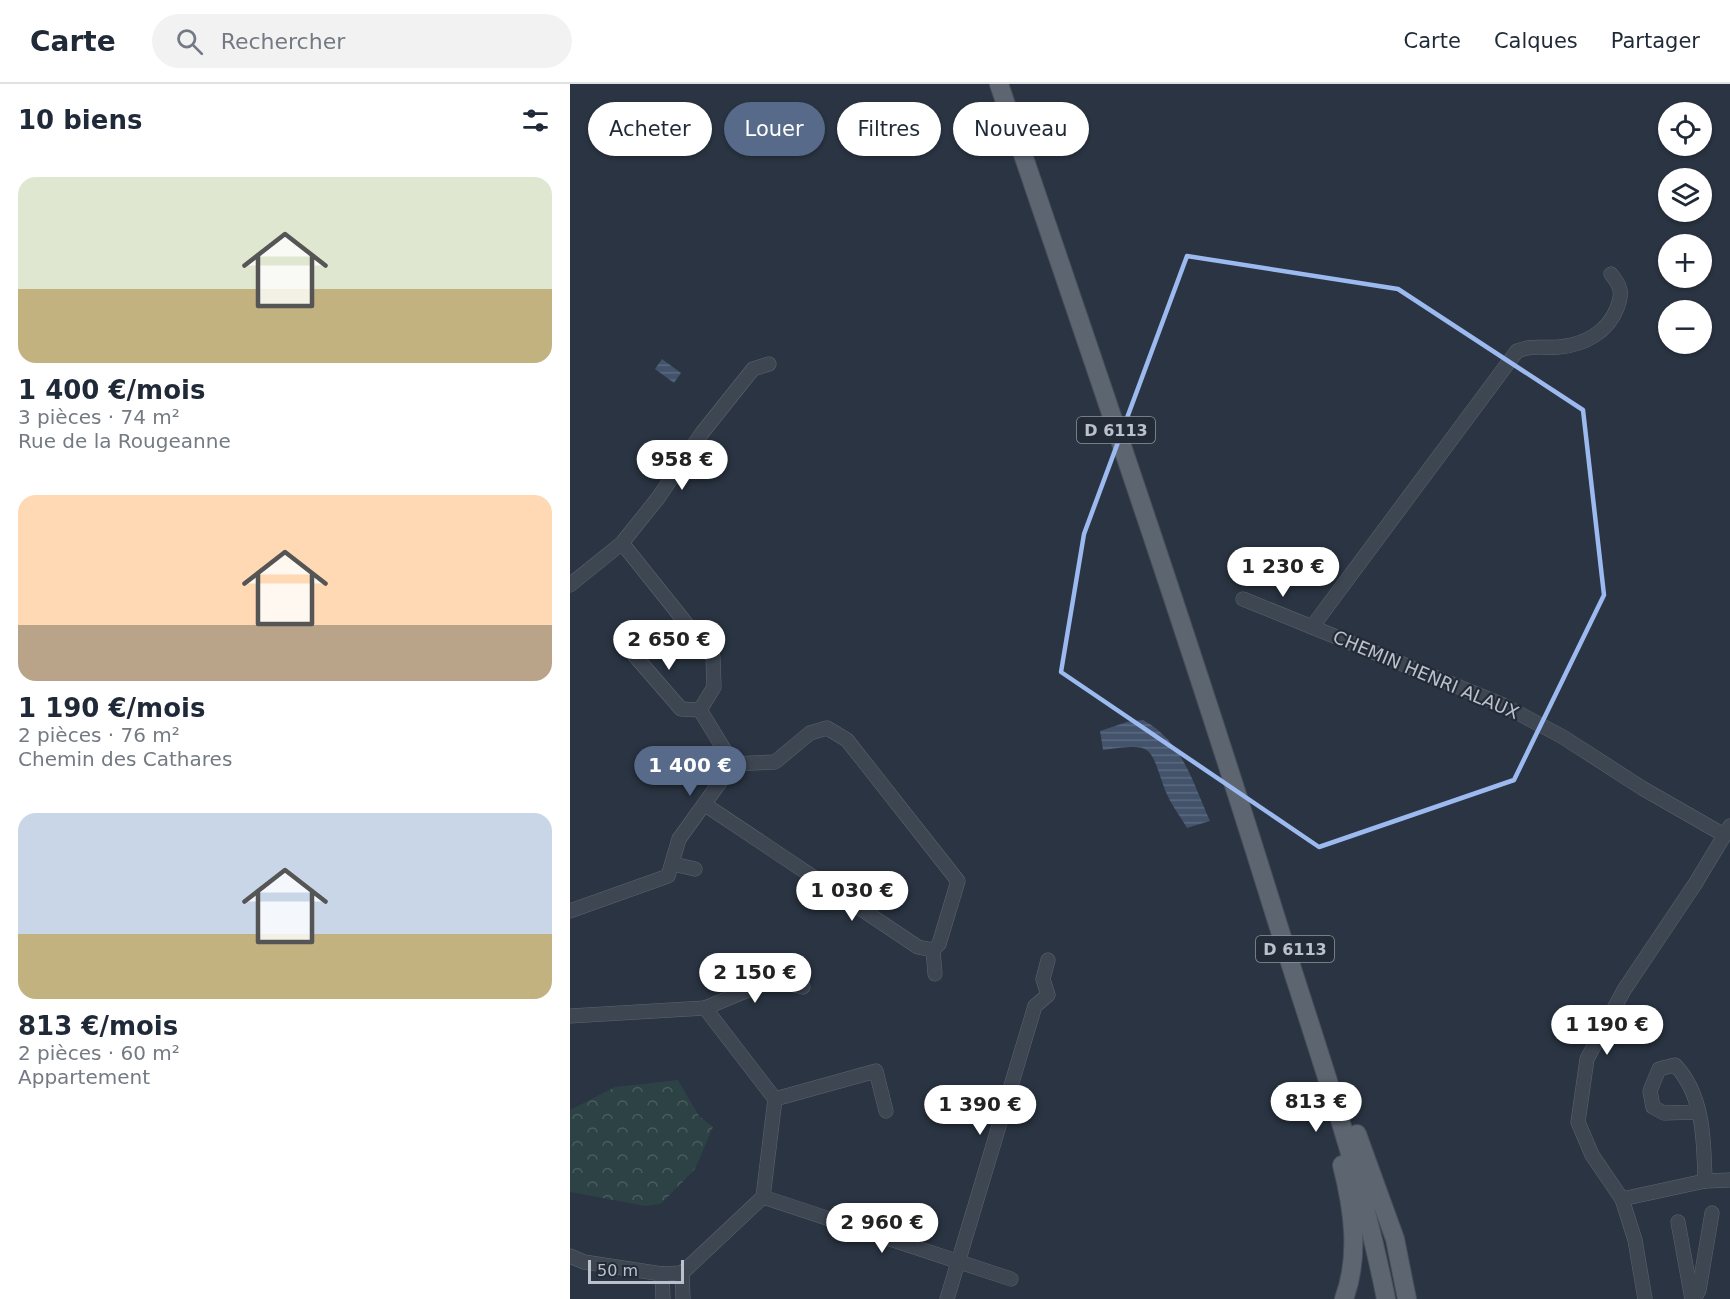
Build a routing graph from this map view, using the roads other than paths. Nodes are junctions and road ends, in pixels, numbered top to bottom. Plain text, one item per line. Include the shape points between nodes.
1 (999, 84) edge
2 (1611, 274) dead end
3 (769, 364) dead end
4 (622, 543) junction
5 (570, 585) edge
6 (1243, 599) dead end
7 (1312, 627) junction
8 (629, 649) dead end
9 (700, 710) junction
10 (733, 764) junction
11 (1232, 776) junction
12 (704, 804) junction
13 (1727, 830) edge
14 (673, 864) junction
15 (695, 869) dead end
16 (570, 911) edge
17 (933, 950) junction
18 (1048, 960) dead end
19 (1293, 971) junction
20 (935, 974) dead end
21 (803, 987) dead end
22 (705, 1008) junction
23 (570, 1016) edge
24 (776, 1099) junction
25 (886, 1111) dead end
26 (1698, 1112) dead end
27 (1354, 1125) junction
28 (1705, 1180) junction
29 (1730, 1180) edge
30 (763, 1197) junction
31 (1622, 1199) junction
32 (1712, 1213) dead end
33 (1678, 1222) dead end
34 (570, 1256) edge
35 (958, 1262) junction
36 (682, 1273) junction
37 (662, 1274) junction
38 (1011, 1279) dead end
39 (663, 1299) edge
40 (683, 1299) edge
41 (947, 1299) edge
42 (1344, 1299) edge
43 (1386, 1299) edge
44 (1398, 1299) edge
45 (1407, 1299) edge
46 (1646, 1299) edge
47 (1693, 1299) edge

1 - 11 main road, D 6113
2 - 7 street, CHEMIN HENRI ALAUX via 1622,294 1609,325 1581,342 1559,347 1532,345 1517,351
3 - 4 street via 753,369
4 - 5 street
4 - 9 street via 713,657 714,687
6 - 7 street
7 - 13 street, CHEMIN HENRI ALAUX via 1503,705 1563,737 1642,788
8 - 9 street via 681,709
9 - 10 street
10 - 12 street
10 - 17 street via 775,762 810,733 827,728 847,740 958,881 939,944
11 - 19 main road, D 6113
11 - 27 main road, D 6113 via 1307,980
12 - 14 street via 675,846
12 - 17 street via 918,947
13 - 31 street via 1624,990 1587,1059 1578,1122 1592,1155
14 - 15 street
14 - 16 street via 668,876
17 - 20 street
18 - 35 street via 1043,979 1048,995 1035,1006
19 - 42 main road via 1352,1211 1353,1259
19 - 43 main road, D 6113 via 1364,1197
21 - 22 street via 772,980
22 - 23 street
22 - 24 street
24 - 25 street via 876,1071
24 - 30 street
26 - 28 street via 1704,1130
27 - 44 main road, D 6113
27 - 45 main road via 1395,1239
28 - 29 street
28 - 31 street
30 - 35 street
30 - 36 street
31 - 46 street via 1635,1240
32 - 47 street via 1699,1290
33 - 47 street
34 - 37 street via 585,1262
35 - 38 street
35 - 41 street
36 - 37 street
36 - 40 street
37 - 39 street

